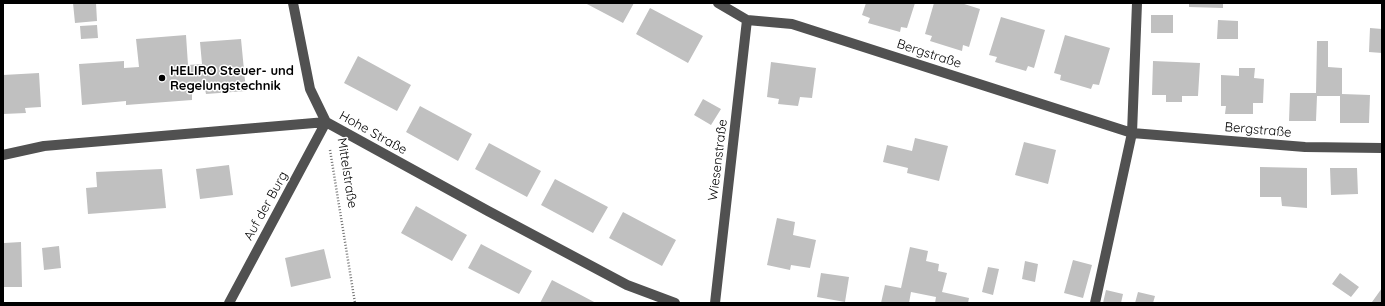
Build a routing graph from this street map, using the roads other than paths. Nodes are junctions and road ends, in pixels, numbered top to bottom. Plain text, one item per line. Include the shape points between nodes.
1 (292, 3) edge
2 (718, 3) edge
3 (1137, 3) edge
4 (747, 20) junction
5 (326, 122) junction
6 (1132, 133) junction
7 (1382, 148) edge
8 (3, 155) edge
9 (229, 303) edge
10 (675, 303) edge
11 (715, 303) edge
12 (1095, 303) edge

1 - 5 street, Mittelstraße via 310,90
2 - 4 street, Bergstraße
3 - 6 street
4 - 6 street, Bergstraße via 792,24
4 - 11 street, Wiesenstraße
5 - 8 street, Hohe Straße via 44,146
5 - 9 street, Auf der Burg
5 - 10 street, Hohe Straße via 627,285
6 - 7 street, Bergstraße via 1305,147
6 - 12 street

